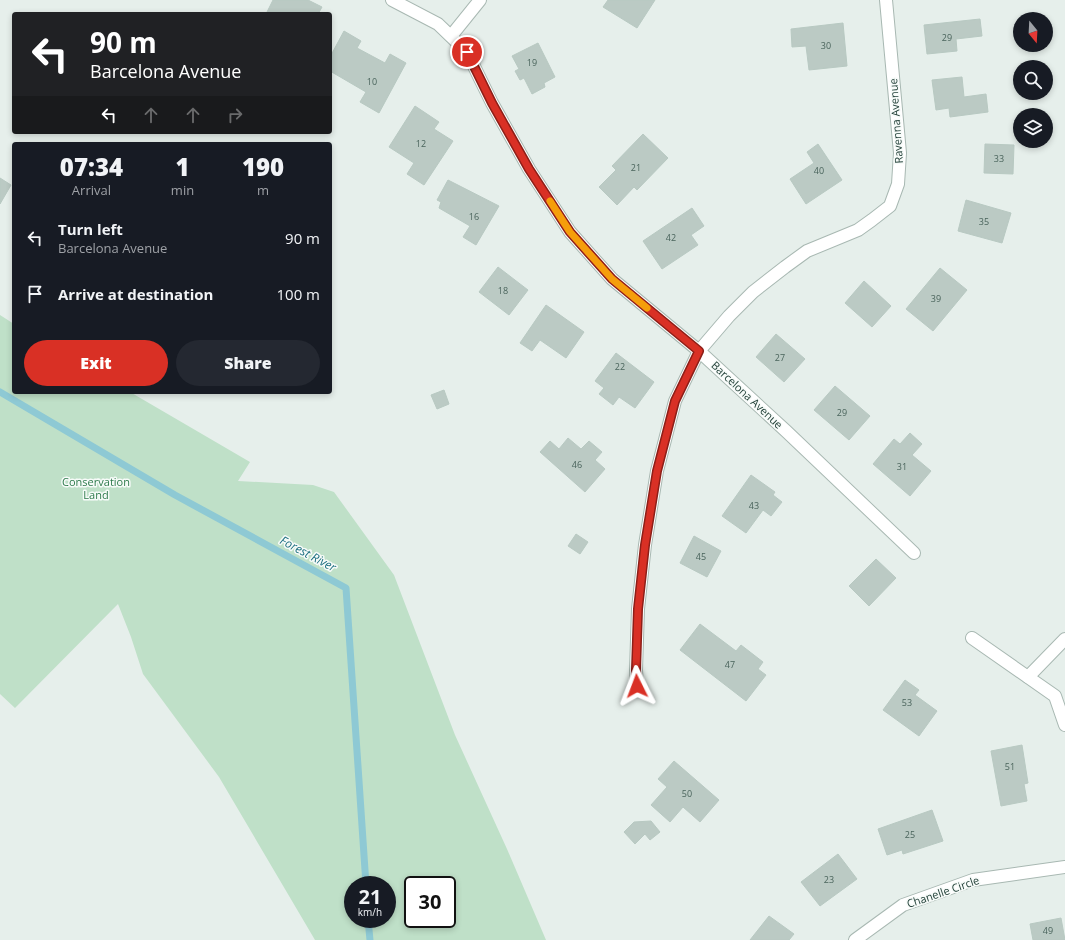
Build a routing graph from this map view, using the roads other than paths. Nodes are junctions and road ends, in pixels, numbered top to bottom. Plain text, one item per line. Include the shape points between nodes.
1 (392, 0) edge
2 (480, 0) edge
3 (886, 0) edge
4 (451, 36) junction
5 (699, 351) junction
6 (914, 552) dead end
7 (972, 638) dead end
8 (1065, 639) edge
9 (1028, 677) junction
10 (637, 686) dead end
11 (1065, 725) edge
12 (1065, 867) edge
13 (855, 940) edge

1 - 4 street, Barcelona Avenue via 438,24
2 - 4 street
3 - 5 street, Ravenna Avenue via 900,153 898,184 890,206 858,230 807,252 785,267 753,292
4 - 5 street, Barcelona Avenue via 467,52 529,169 570,232 612,279
5 - 6 street, Barcelona Avenue
5 - 10 street, Ravenna Avenue via 675,401 657,471 638,609
7 - 9 street
8 - 9 street
9 - 11 street via 1055,696
12 - 13 street, Chanelle Circle via 973,880 903,905

